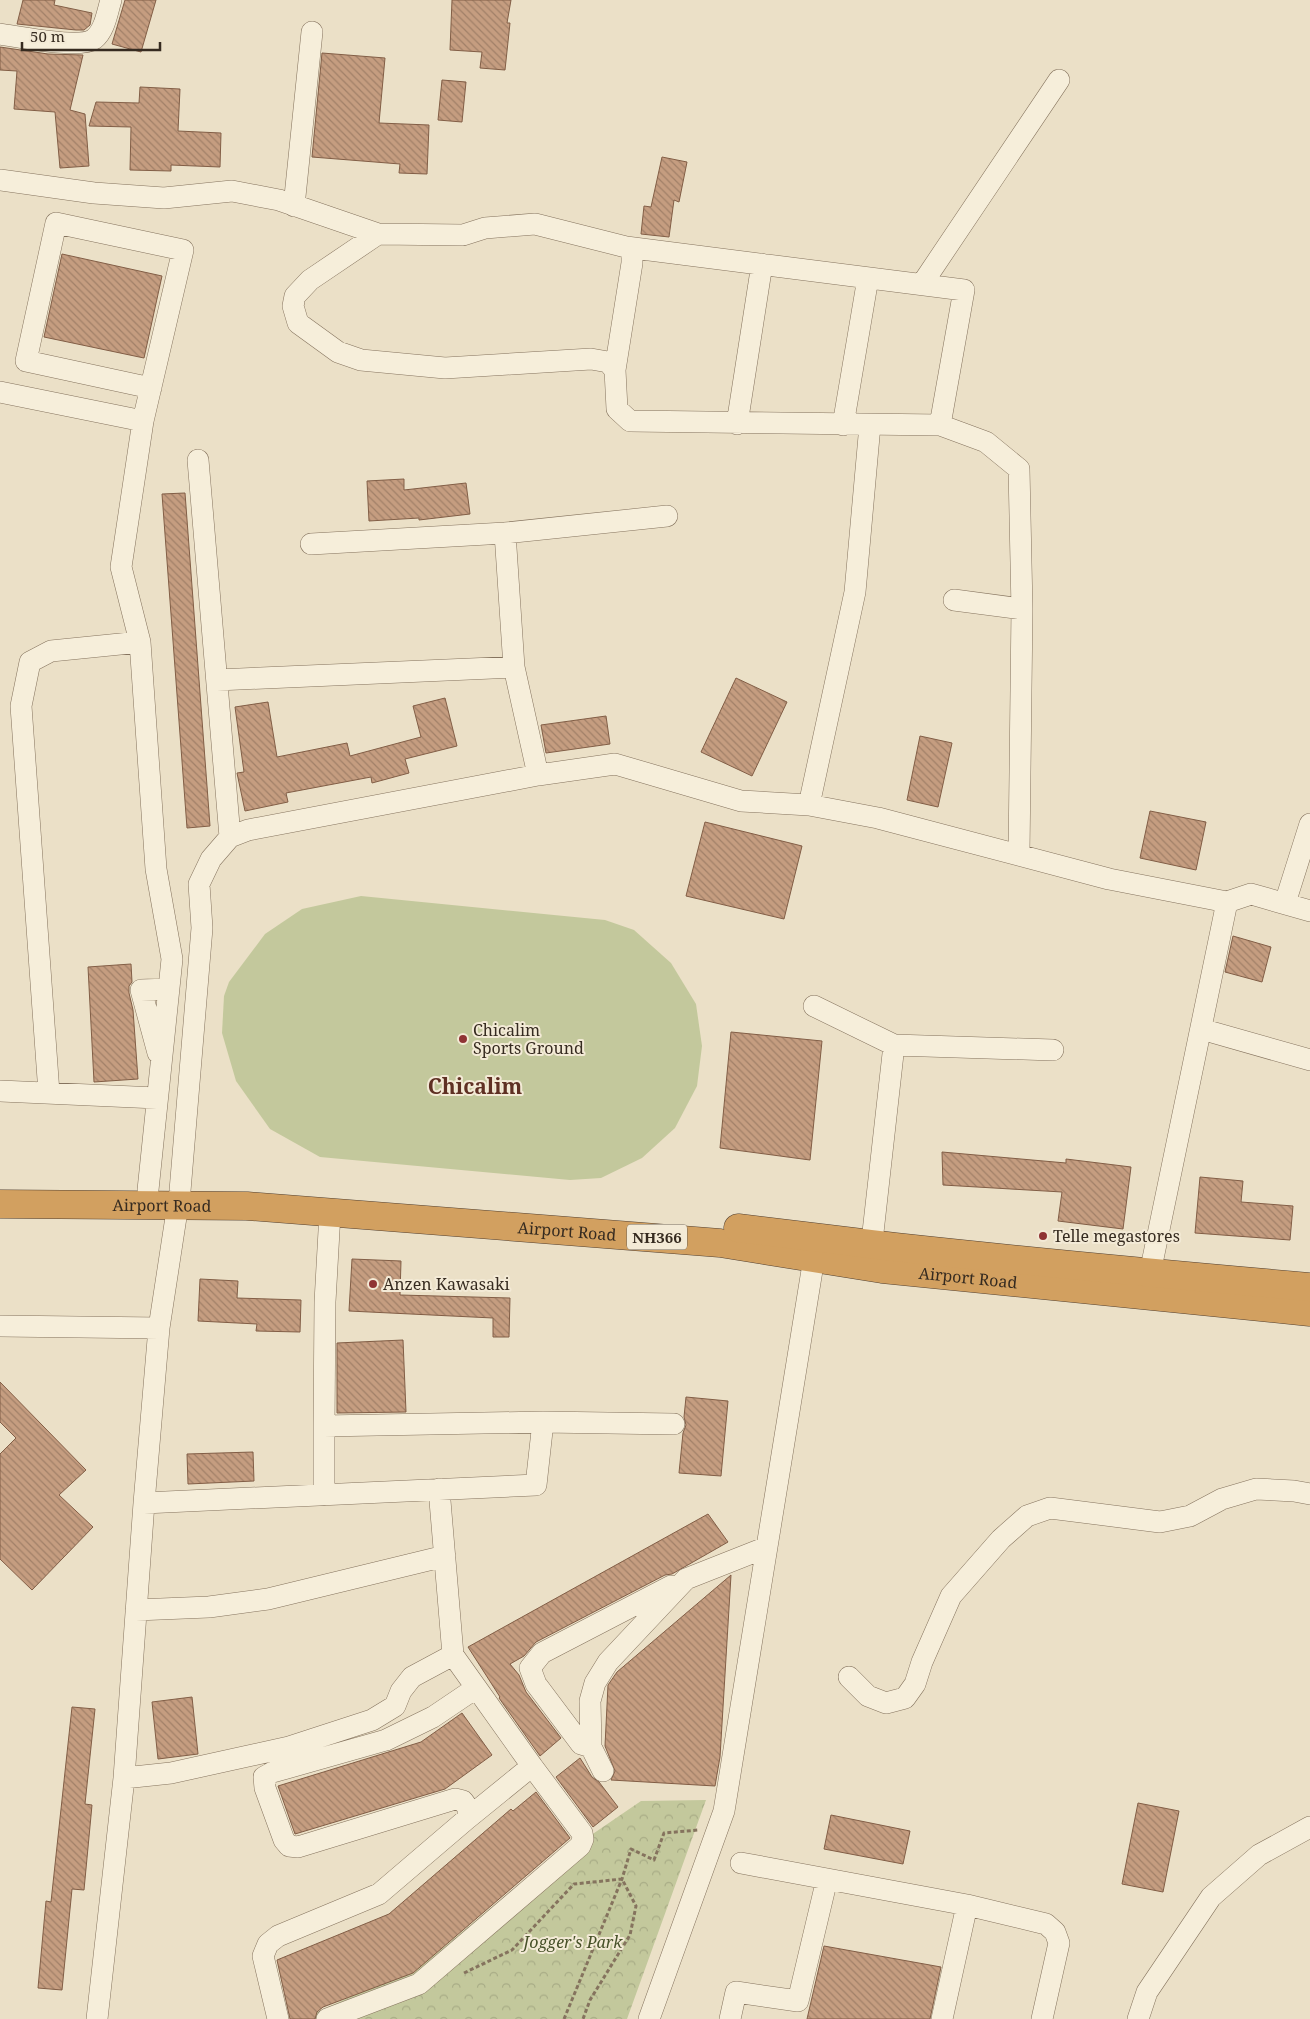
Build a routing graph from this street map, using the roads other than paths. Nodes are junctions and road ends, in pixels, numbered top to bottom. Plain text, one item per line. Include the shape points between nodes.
1 (111, 0) edge
2 (312, 32) dead end
3 (0, 34) edge
4 (1059, 80) dead end
5 (0, 180) edge
6 (294, 206) junction
7 (378, 234) junction
8 (626, 247) junction
9 (762, 264) junction
10 (868, 278) junction
11 (922, 284) junction
12 (615, 370) junction
13 (151, 388) junction
14 (0, 392) edge
15 (144, 421) junction
16 (737, 424) junction
17 (843, 425) junction
18 (870, 425) junction
19 (940, 425) junction
20 (198, 460) dead end
21 (668, 516) dead end
22 (505, 533) junction
23 (311, 544) dead end
24 (954, 600) dead end
25 (1022, 608) junction
26 (140, 642) junction
27 (514, 666) junction
28 (216, 680) junction
29 (538, 775) junction
30 (809, 805) junction
31 (1310, 824) edge
32 (230, 836) junction
33 (1019, 854) junction
34 (1227, 902) junction
35 (1285, 904) junction
36 (1310, 911) edge
37 (814, 1006) dead end
38 (1202, 1028) junction
39 (894, 1045) junction
40 (1053, 1050) dead end
41 (1310, 1060) edge
42 (0, 1091) edge
43 (49, 1094) junction
44 (157, 1098) junction
45 (0, 1186) edge
46 (148, 1190) junction
47 (178, 1198) junction
48 (0, 1204) edge
49 (330, 1212) junction
50 (870, 1255) junction
51 (814, 1258) junction
52 (1150, 1273) junction
53 (1310, 1287) edge
54 (1310, 1312) edge
55 (0, 1326) edge
56 (159, 1328) junction
57 (542, 1422) junction
58 (674, 1424) dead end
59 (324, 1426) junction
60 (439, 1489) junction
61 (1310, 1494) edge
62 (324, 1495) junction
63 (144, 1503) junction
64 (767, 1547) junction
65 (445, 1556) junction
66 (686, 1579) junction
67 (136, 1610) junction
68 (453, 1655) junction
69 (849, 1677) dead end
70 (476, 1688) junction
71 (591, 1747) junction
72 (532, 1766) junction
73 (603, 1771) dead end
74 (124, 1778) junction
75 (468, 1818) junction
76 (1310, 1827) edge
77 (741, 1863) dead end
78 (826, 1879) junction
79 (967, 1905) junction
80 (97, 2019) edge
81 (278, 2019) edge
82 (327, 2019) edge
83 (649, 2019) edge
84 (730, 2019) edge
85 (942, 2019) edge
86 (1042, 2019) edge
87 (1138, 2019) edge

1 - 3 street via 104,27 93,40 77,44
2 - 6 street
4 - 11 street
5 - 6 street via 94,193 164,198 232,191
6 - 7 street
7 - 8 street via 463,235 485,228 535,224
7 - 12 street via 310,280 295,296 298,323 338,352 361,360 445,368 591,359 608,362
8 - 9 street
8 - 12 street via 632,253 632,263
9 - 10 street
9 - 16 street
10 - 11 street
10 - 17 street
11 - 19 street via 964,290
12 - 16 street via 617,409 630,421
13 - 13 street via 184,250 56,223 26,361
13 - 15 street
14 - 15 street
15 - 26 street via 121,567
16 - 17 street
17 - 18 street
18 - 19 street
18 - 30 street via 855,592
19 - 25 street via 986,442 1019,469
20 - 28 street
21 - 22 street
22 - 23 street
22 - 27 street
24 - 25 street
25 - 33 street
26 - 43 street via 51,651 30,662 22,706
26 - 44 street via 156,869 172,959 169,989 141,990 161,1064
27 - 28 street
27 - 29 street
28 - 32 street
29 - 30 street via 615,764 741,801
29 - 32 street
30 - 33 street via 878,818
31 - 35 street
32 - 47 street via 210,859 199,884 202,928
33 - 34 street via 1110,879
34 - 35 street via 1252,894
34 - 38 street
35 - 36 street
37 - 39 street
38 - 41 street
38 - 52 street
39 - 40 street
39 - 50 street
42 - 43 street
43 - 44 street
44 - 46 street
45 - 46 highway, Airport Road / NH366
46 - 47 highway, Airport Road / NH366
47 - 48 highway, Airport Road / NH366
47 - 49 highway, Airport Road / NH366
47 - 50 highway, Airport Road / NH366 via 420,1203 622,1217 819,1236
47 - 56 street
49 - 51 highway, Airport Road / NH366 via 720,1243
49 - 59 street
50 - 51 highway, Airport Road / NH366
50 - 52 highway, Airport Road / NH366
50 - 54 highway, Airport Road / NH366
51 - 64 street
52 - 53 highway, Airport Road / NH366
55 - 56 street
56 - 63 street
57 - 58 street
57 - 59 street
57 - 60 street via 536,1484
59 - 62 street
60 - 62 street
60 - 65 street
61 - 69 street via 1256,1489 1222,1499 1190,1516 1160,1522 1050,1508 1026,1516 1001,1539 951,1596 915,1684 905,1698 886,1703 868,1696
62 - 63 street
63 - 67 street
64 - 66 street
64 - 83 street via 724,1811
65 - 67 street via 268,1599 209,1608
65 - 68 street
66 - 71 street via 608,1662 595,1683 590,1701
66 - 71 street via 542,1653 530,1668 536,1684 580,1744
67 - 74 street
68 - 70 street
68 - 74 street via 412,1677 400,1691 395,1706 372,1720 280,1749 171,1773
70 - 72 street
70 - 75 street via 433,1717 386,1740 264,1777 265,1788 289,1846 298,1847 455,1798 464,1801
71 - 73 street
72 - 75 street
72 - 82 street via 582,1833 580,1846 419,1984
74 - 80 street
75 - 81 street via 379,1894 278,1936 268,1944 263,1956
76 - 87 street via 1259,1855 1211,1897 1146,1992
77 - 78 street
78 - 79 street
78 - 84 street via 798,2001 736,1992
79 - 85 street
79 - 86 street via 1046,1924 1055,1932 1058,1943

